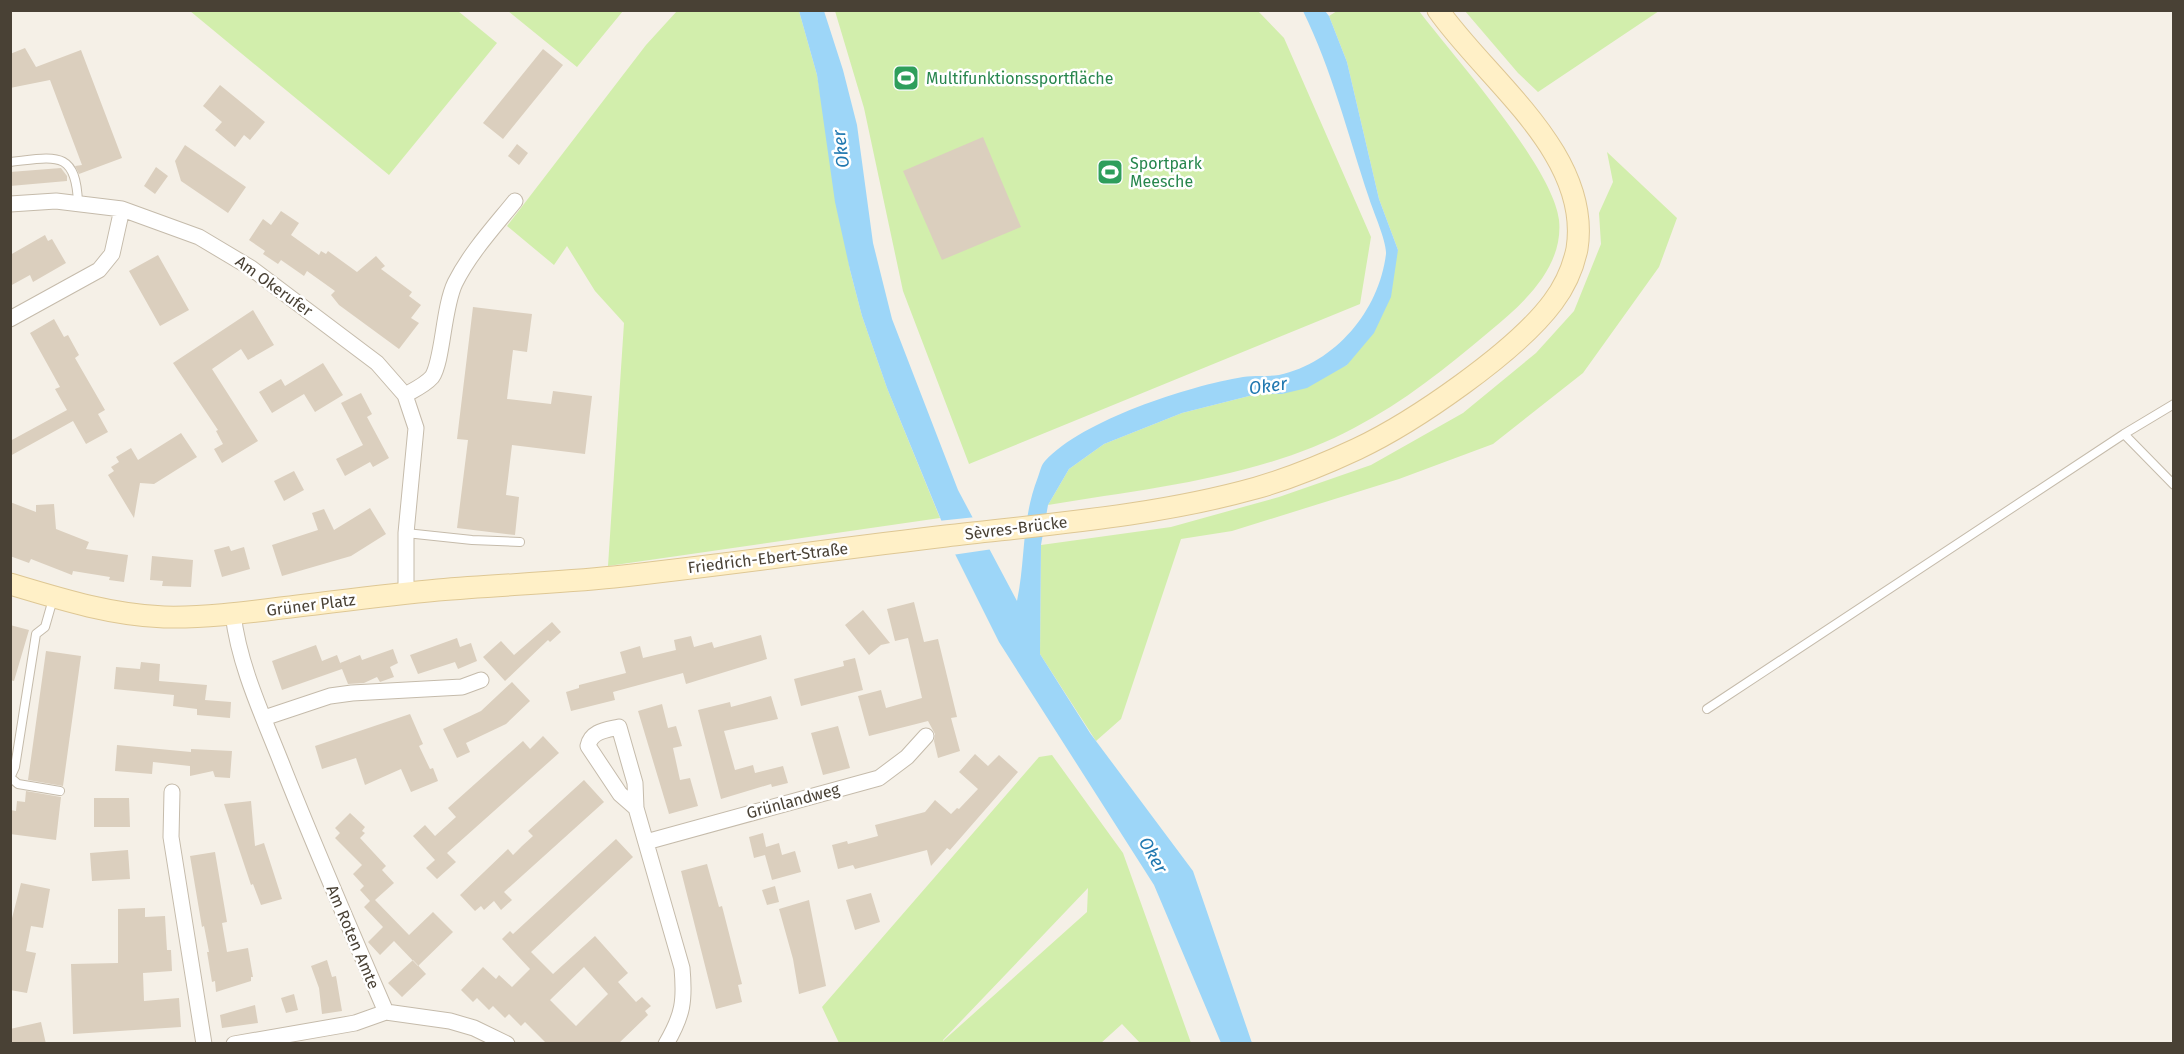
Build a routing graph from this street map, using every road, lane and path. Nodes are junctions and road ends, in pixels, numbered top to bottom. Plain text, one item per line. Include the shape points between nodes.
1 (1438, 10) edge
2 (10, 162) edge
3 (515, 201) dead end
4 (78, 203) junction
5 (10, 204) edge
6 (122, 209) junction
7 (10, 319) edge
8 (405, 395) junction
9 (2174, 404) edge
10 (2124, 434) junction
11 (2174, 485) edge
12 (406, 533) junction
13 (922, 539) joint
14 (520, 542) dead end
15 (615, 577) joint
16 (10, 584) edge
17 (406, 594) junction
18 (54, 597) junction
19 (233, 614) junction
20 (481, 680) dead end
21 (1707, 709) dead end
22 (264, 718) junction
23 (926, 736) dead end
24 (11, 778) edge
25 (60, 791) dead end
26 (172, 792) dead end
27 (636, 808) junction
28 (646, 842) junction
29 (386, 1012) junction
30 (204, 1044) edge
31 (234, 1044) edge
32 (507, 1044) edge
33 (666, 1044) edge

1 - 13 main road, Sèvres-Brücke via 1538,131 1568,177 1576,202 1578,243 1561,290 1541,316 1476,372 1388,433 1357,450 1259,487 1111,516
2 - 4 lane via 48,158 66,162 74,171
3 - 8 street via 465,264 454,285 432,376
4 - 5 street, Am Okerufer
4 - 6 street, Am Okerufer
6 - 7 street via 108,261 99,270
6 - 8 street, Am Okerufer via 172,225 224,250 354,343
8 - 12 street, Am Okerufer via 416,428
9 - 10 lane
10 - 11 lane
10 - 21 lane
12 - 14 lane
12 - 17 street, Am Okerufer
13 - 15 main road, Friedrich-Ebert-Straße
15 - 17 main road, Grüner Platz
16 - 18 main road, Grüner Platz
17 - 19 main road, Grüner Platz
18 - 19 main road, Grüner Platz via 100,609 162,617
18 - 24 lane via 45,627 36,634
19 - 22 street, Am Roten Amte via 239,651
20 - 22 street via 462,687 330,696
22 - 29 street, Am Roten Amte
23 - 28 street, Grünlandweg via 908,757 879,778
24 - 25 lane via 18,784
26 - 30 street via 171,837
27 - 27 street via 620,794 588,746 597,732 619,727 635,783
27 - 28 street
28 - 33 street via 682,968 685,993 682,1013
29 - 31 street via 355,1023
29 - 32 street via 450,1021

